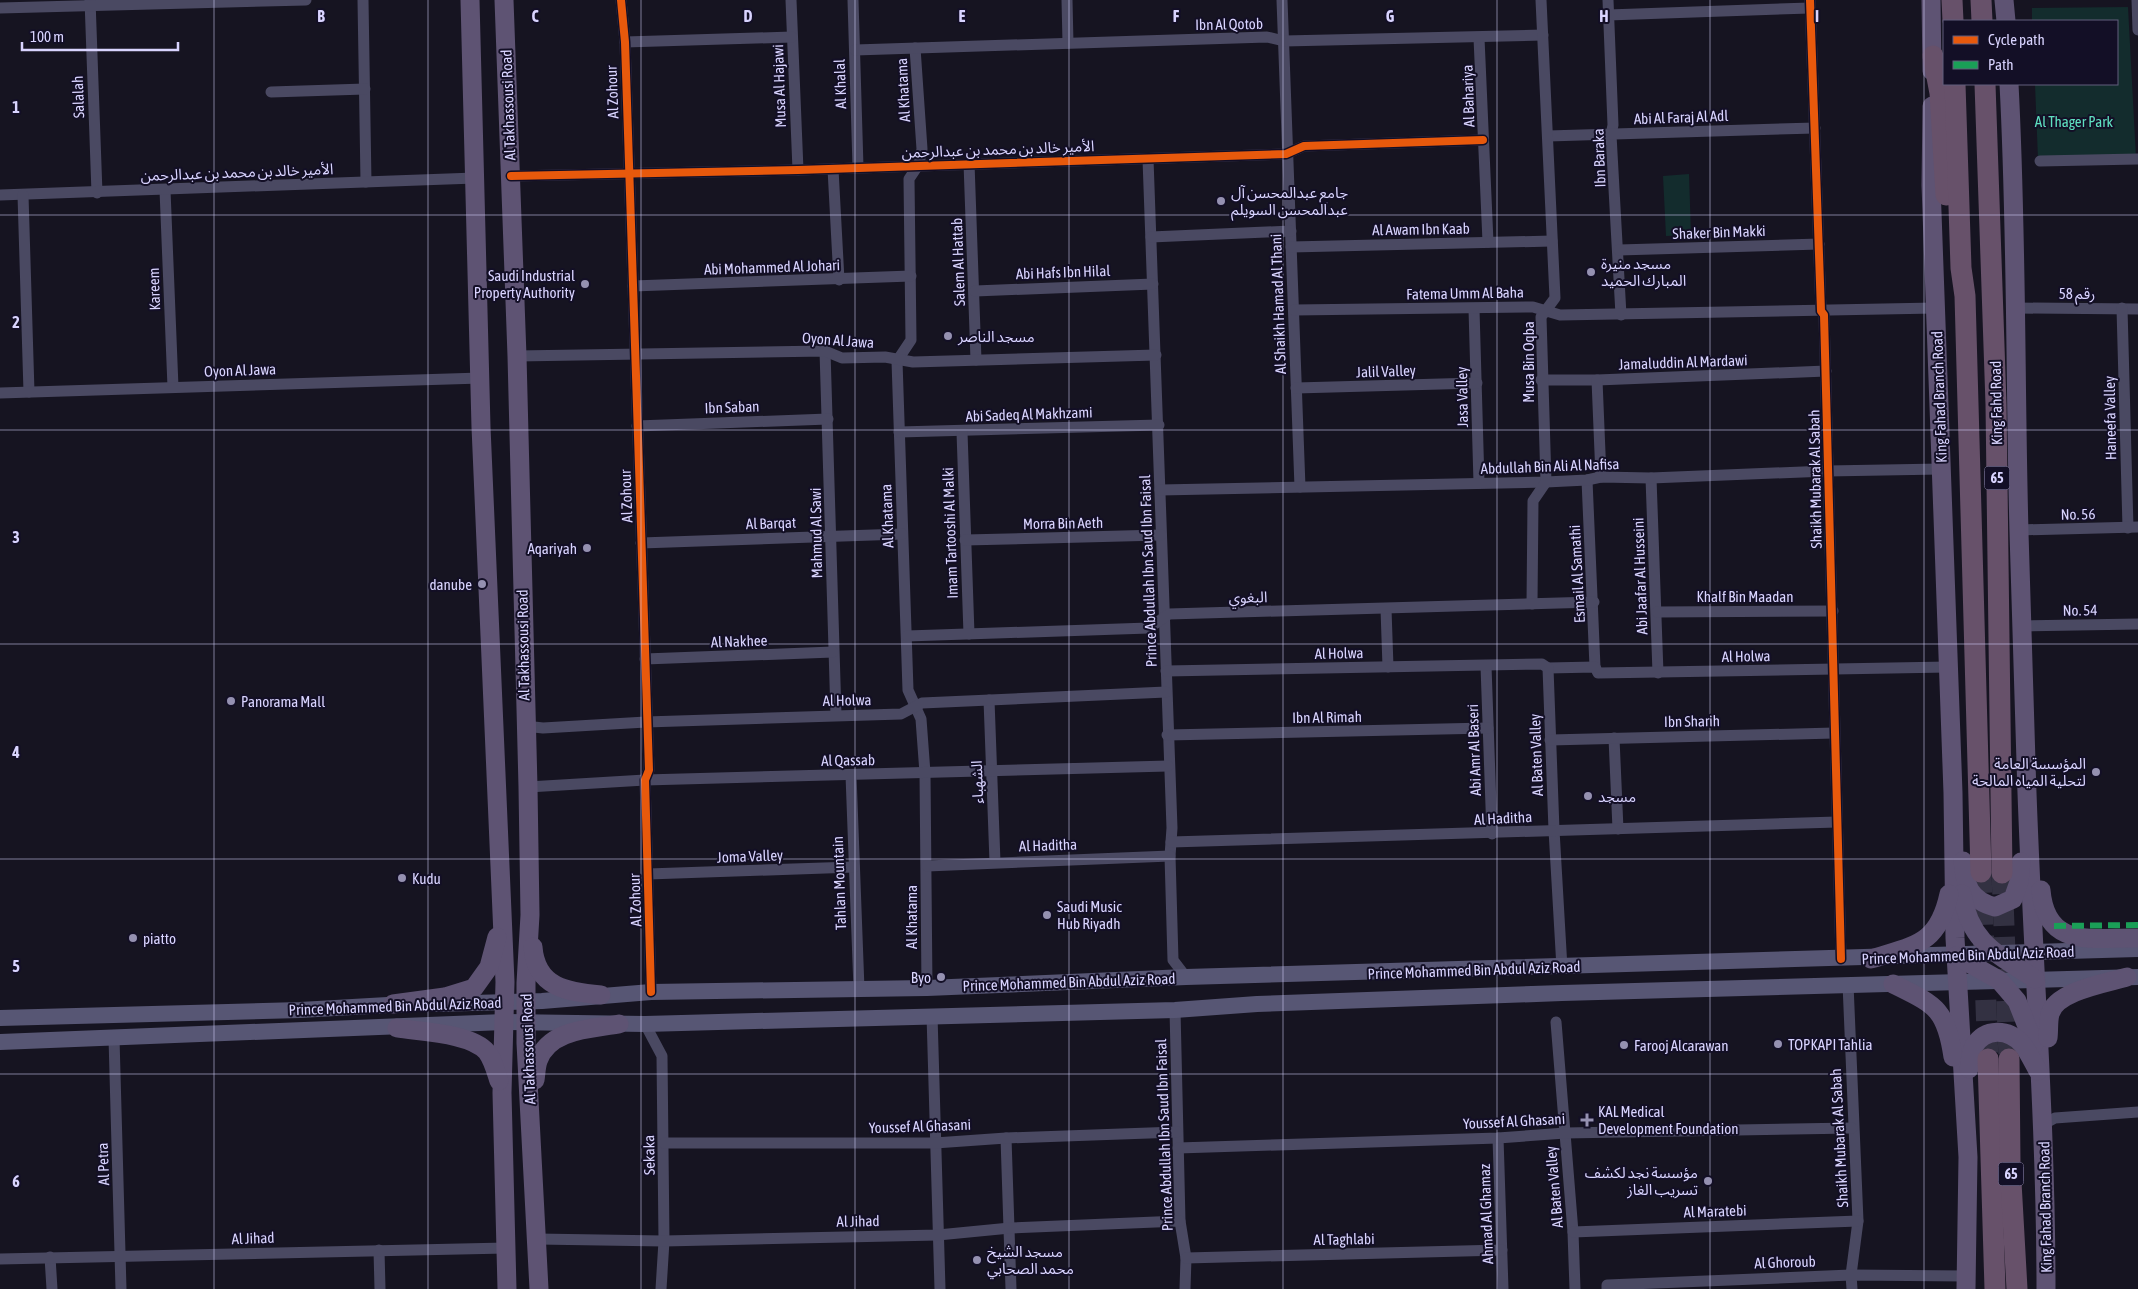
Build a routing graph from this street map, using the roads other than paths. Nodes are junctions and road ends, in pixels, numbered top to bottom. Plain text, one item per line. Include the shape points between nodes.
1 (306, 0) edge
2 (363, 0) edge
3 (470, 0) edge
4 (504, 0) edge
5 (621, 0) edge
6 (791, 0) edge
7 (852, 0) edge
8 (1066, 0) edge
9 (1282, 0) edge
10 (1541, 0) edge
11 (1608, 0) edge
12 (1931, 0) edge
13 (1952, 0) edge
14 (1980, 0) edge
15 (1996, 0) edge
16 (2004, 0) edge
17 (2137, 0) edge
18 (90, 3) edge
19 (1810, 4) edge
20 (0, 8) edge
21 (1608, 15) junction
22 (1953, 20) edge
23 (1982, 20) edge
24 (1996, 20) edge
25 (2006, 20) edge
26 (2138, 30) edge
27 (1543, 35) junction
28 (792, 37) junction
29 (1479, 38) junction
30 (1284, 41) junction
31 (625, 42) junction
32 (1068, 43) junction
33 (916, 48) junction
34 (854, 50) junction
35 (1933, 56) junction
36 (1955, 85) edge
37 (1985, 85) edge
38 (1996, 85) edge
39 (2009, 85) edge
40 (365, 89) junction
41 (271, 92) dead end
42 (1815, 128) junction
43 (1611, 135) junction
44 (1548, 136) junction
45 (1483, 140) junction
46 (1286, 154) junction
47 (1148, 159) junction
48 (2138, 159) edge
49 (2040, 161) dead end
50 (969, 163) junction
51 (919, 164) junction
52 (858, 167) junction
53 (834, 168) junction
54 (798, 170) junction
55 (628, 174) junction
56 (511, 176) junction
57 (475, 178) junction
58 (366, 182) junction
59 (165, 190) junction
60 (97, 193) junction
61 (24, 195) junction
62 (0, 196) edge
63 (1990, 202) junction
64 (1291, 231) junction
65 (1151, 237) junction
66 (1552, 241) junction
67 (1488, 242) junction
68 (1819, 244) junction
69 (1291, 247) junction
70 (1619, 250) junction
71 (1961, 268) junction
72 (911, 276) junction
73 (839, 280) junction
74 (1153, 284) junction
75 (633, 286) junction
76 (975, 291) junction
77 (1936, 308) junction
78 (2017, 308) junction
79 (2122, 308) junction
80 (1474, 309) junction
81 (2138, 309) edge
82 (1294, 310) junction
83 (1821, 311) junction
84 (1546, 312) junction
85 (1621, 315) junction
86 (824, 351) junction
87 (635, 355) junction
88 (1156, 355) junction
89 (517, 356) junction
90 (897, 360) junction
91 (976, 360) junction
92 (1826, 371) junction
93 (481, 378) junction
94 (1541, 380) junction
95 (1597, 380) junction
96 (1477, 383) junction
97 (173, 387) junction
98 (1296, 388) junction
99 (29, 392) junction
100 (0, 393) edge
101 (828, 418) junction
102 (1159, 425) junction
103 (637, 426) junction
104 (900, 432) junction
105 (962, 432) junction
106 (1941, 470) junction
107 (1827, 471) junction
108 (1601, 477) junction
109 (1651, 478) junction
110 (1587, 480) junction
111 (1546, 482) junction
112 (1479, 483) junction
113 (1300, 487) junction
114 (1160, 490) junction
115 (2133, 528) edge
116 (2019, 530) junction
117 (902, 534) junction
118 (1162, 535) junction
119 (831, 536) junction
120 (965, 540) junction
121 (641, 543) junction
122 (1594, 602) junction
123 (1532, 604) junction
124 (1386, 609) junction
125 (1832, 611) junction
126 (1657, 612) junction
127 (1164, 618) junction
128 (2138, 624) edge
129 (2022, 626) junction
130 (969, 634) junction
131 (907, 636) junction
132 (833, 652) junction
133 (645, 659) junction
134 (1486, 666) junction
135 (1545, 666) junction
136 (1388, 667) junction
137 (1595, 667) junction
138 (1948, 667) junction
139 (1834, 669) junction
140 (1166, 671) junction
141 (1658, 673) junction
142 (1166, 692) junction
143 (989, 700) junction
144 (916, 706) junction
145 (836, 714) junction
146 (646, 722) junction
147 (525, 726) junction
148 (1488, 728) junction
149 (1834, 733) junction
150 (1167, 735) junction
151 (1614, 738) junction
152 (1550, 740) junction
153 (2026, 765) junction
154 (1168, 766) junction
155 (991, 772) junction
156 (925, 774) junction
157 (850, 775) junction
158 (645, 780) junction
159 (528, 786) junction
160 (1953, 793) junction
161 (1837, 822) junction
162 (1618, 829) junction
163 (1554, 830) junction
164 (2028, 830) junction
165 (1492, 834) junction
166 (1171, 842) junction
167 (1170, 856) junction
168 (995, 862) junction
169 (927, 866) junction
170 (854, 867) junction
171 (1981, 872) tunnel mouth
172 (2002, 873) tunnel mouth
173 (648, 874) junction
174 (530, 914) junction
175 (501, 918) junction
176 (2138, 938) edge
177 (2138, 949) edge
178 (2034, 952) junction
179 (1999, 954) junction
180 (1956, 956) junction
181 (1871, 958) junction
182 (504, 959) junction
183 (1841, 959) junction
184 (527, 964) junction
185 (1562, 968) junction
186 (1186, 977) junction
187 (2132, 977) edge
188 (2035, 979) junction
189 (1999, 980) junction
190 (1958, 982) junction
191 (1848, 984) junction
192 (1893, 984) junction
193 (927, 988) junction
194 (859, 989) junction
195 (651, 992) junction
196 (601, 994) junction
197 (525, 1001) junction
198 (504, 1002) junction
199 (393, 1004) junction
200 (1175, 1010) junction
201 (932, 1015) junction
202 (62, 1016) junction
203 (0, 1018) edge
204 (504, 1022) junction
205 (526, 1022) junction
206 (596, 1022) junction
207 (1556, 1022) dead end
208 (619, 1024) junction
209 (645, 1024) junction
210 (397, 1028) junction
211 (114, 1038) junction
212 (63, 1040) junction
213 (0, 1042) edge
214 (1988, 1059) tunnel mouth
215 (2009, 1059) tunnel mouth
216 (2041, 1077) junction
217 (502, 1093) junction
218 (2138, 1112) edge
219 (530, 1113) junction
220 (2044, 1124) junction
221 (1852, 1128) junction
222 (1177, 1132) junction
223 (1565, 1133) junction
224 (1006, 1138) junction
225 (1498, 1138) junction
226 (936, 1143) junction
227 (664, 1144) junction
228 (1178, 1148) junction
229 (1968, 1157) junction
230 (1180, 1221) junction
231 (1858, 1221) junction
232 (1010, 1228) junction
233 (1573, 1232) junction
234 (938, 1235) junction
235 (537, 1239) junction
236 (664, 1241) junction
237 (506, 1248) junction
238 (378, 1250) junction
239 (1502, 1250) junction
240 (121, 1256) junction
241 (50, 1257) junction
242 (1186, 1258) junction
243 (0, 1259) edge
244 (1851, 1275) junction
245 (1965, 1283) edge
246 (1668, 1286) edge
247 (1607, 1287) edge
248 (52, 1289) edge
249 (121, 1289) edge
250 (380, 1289) edge
251 (507, 1289) edge
252 (539, 1289) edge
253 (661, 1289) edge
254 (940, 1289) edge
255 (1011, 1289) edge
256 (1185, 1289) edge
257 (1503, 1289) edge
258 (1575, 1289) edge
259 (1852, 1289) edge
260 (1995, 1289) edge
261 (2017, 1289) edge
262 (2046, 1289) edge

1 - 18 street
2 - 40 street
3 - 57 main road, Al Takhassousi Road
4 - 56 main road, Al Takhassousi Road
5 - 31 street, Al Zohour
6 - 28 street, Musa Al Hajawi
7 - 34 street, Al Khalal
8 - 32 street
9 - 30 street, Al Shaikh Hamad Al Thani
10 - 27 street, Musa Bin Oqba
11 - 21 street, Ibn Baraka
12 - 35 main road, King Fahad Branch Road
13 - 22 highway
14 - 23 highway
15 - 24 highway
16 - 25 main road
17 - 26 street
18 - 20 street
18 - 60 street, Salalah
19 - 21 street
19 - 42 street, Shaikh Mubarak Al Sabah
21 - 43 street, Ibn Baraka
27 - 29 street, Ibn Al Qotob
27 - 44 street, Musa Bin Oqba
28 - 31 street
28 - 54 street, Musa Al Hajawi
29 - 30 street, Ibn Al Qotob
29 - 45 street, Al Bahariya
30 - 32 street, Ibn Al Qotob via 1267,37
30 - 46 street, Al Shaikh Hamad Al Thani
31 - 55 street, Al Zohour
32 - 33 street, Ibn Al Qotob
33 - 34 street, Ibn Al Qotob
33 - 51 street, Al Khatama via 922,149
34 - 52 street, Al Khalal
35 - 71 highway via 1940,93 1949,223
35 - 77 main road, King Fahad Branch Road via 1931,185
36 - 71 highway, King Fahd Road / 65
37 - 63 highway, King Fahd Road / 65
38 - 63 highway via 1996,154
39 - 78 main road
40 - 41 street
40 - 58 street
42 - 43 street, Abi Al Faraj Al Adl
42 - 68 street, Shaikh Mubarak Al Sabah
43 - 44 street, Abi Al Faraj Al Adl
43 - 70 street, Ibn Baraka
44 - 66 street, Musa Bin Oqba
45 - 46 street, الأمير خالد بن محمد بن عبدالرحمن via 1304,146
45 - 67 street, Al Bahariya
46 - 47 street, الأمير خالد بن محمد بن عبدالرحمن
46 - 64 street, Al Shaikh Hamad Al Thani
47 - 50 street, الأمير خالد بن محمد بن عبدالرحمن
47 - 65 street, Prince Abdullah Ibn Saud Ibn Faisal
48 - 49 street
50 - 51 street, الأمير خالد بن محمد بن عبدالرحمن
50 - 76 street, Salem Al Hattab
51 - 52 street, الأمير خالد بن محمد بن عبدالرحمن
51 - 72 street, Al Khatama via 909,179
52 - 53 street, الأمير خالد بن محمد بن عبدالرحمن
53 - 54 street, الأمير خالد بن محمد بن عبدالرحمن
53 - 73 street
54 - 55 street, الأمير خالد بن محمد بن عبدالرحمن
55 - 56 street, الأمير خالد بن محمد بن عبدالرحمن
55 - 75 street, Al Zohour
56 - 89 main road, Al Takhassousi Road
57 - 58 street, الأمير خالد بن محمد بن عبدالرحمن
57 - 93 main road, Al Takhassousi Road
58 - 59 street, الأمير خالد بن محمد بن عبدالرحمن
59 - 60 street, الأمير خالد بن محمد بن عبدالرحمن
59 - 97 street, Kareem
60 - 61 street, الأمير خالد بن محمد بن عبدالرحمن
61 - 62 street, الأمير خالد بن محمد بن عبدالرحمن
61 - 99 street
63 - 172 highway, King Fahd Road / 65
64 - 65 street
64 - 69 street, Al Shaikh Hamad Al Thani
65 - 74 street, Prince Abdullah Ibn Saud Ibn Faisal
66 - 67 street, Al Awam Ibn Kaab
66 - 84 street, Musa Bin Oqba via 1555,298
67 - 69 street, Al Awam Ibn Kaab
68 - 70 street, Shaker Bin Makki
68 - 83 street, Shaikh Mubarak Al Sabah
69 - 82 street, Al Shaikh Hamad Al Thani
70 - 85 street, Ibn Baraka
71 - 171 highway, King Fahd Road / 65 via 1965,296
72 - 73 street, Abi Mohammed Al Johari
72 - 90 street, Al Khatama via 911,340
73 - 75 street, Abi Mohammed Al Johari
74 - 76 street, Abi Hafs Ibn Hilal
74 - 88 street, Prince Abdullah Ibn Saud Ibn Faisal
75 - 87 street, Al Zohour
76 - 91 street, Salem Al Hattab
77 - 83 street, Fatema Umm Al Baha
77 - 106 main road, King Fahad Branch Road
78 - 79 street, رقم 58
78 - 116 main road
79 - 81 street, رقم 58
79 - 115 street, Haneefa Valley
80 - 82 street, Fatema Umm Al Baha
80 - 84 street, Fatema Umm Al Baha via 1533,307
80 - 96 street, Jasa Valley
82 - 98 street, Al Shaikh Hamad Al Thani
83 - 85 street, Fatema Umm Al Baha
83 - 92 street, Shaikh Mubarak Al Sabah via 1824,315
84 - 85 street, Fatema Umm Al Baha via 1560,316
84 - 94 street, Musa Bin Oqba via 1541,317
86 - 87 street, Oyon Al Jawa
86 - 90 street, Oyon Al Jawa via 842,358
86 - 101 street, Mahmud Al Sawi
87 - 89 street, Oyon Al Jawa
87 - 103 street, Al Zohour
88 - 91 street, Oyon Al Jawa
88 - 102 street, Prince Abdullah Ibn Saud Ibn Faisal
89 - 147 main road, Al Takhassousi Road
90 - 91 street, Oyon Al Jawa
90 - 104 street, Al Khatama
92 - 95 street, Jamaluddin Al Mardawi
92 - 107 street, Shaikh Mubarak Al Sabah
93 - 97 street, Oyon Al Jawa
93 - 175 main road, Al Takhassousi Road
94 - 95 street, Jamaluddin Al Mardawi
94 - 111 street, Musa Bin Oqba
95 - 108 street
96 - 98 street, Jalil Valley
96 - 112 street, Jasa Valley
97 - 99 street, Oyon Al Jawa
98 - 113 street, Al Shaikh Hamad Al Thani
99 - 100 street, Oyon Al Jawa
101 - 103 street, Ibn Saban
101 - 119 street, Mahmud Al Sawi
102 - 105 street, Abi Sadeq Al Makhzami
102 - 114 street, Prince Abdullah Ibn Saud Ibn Faisal
103 - 121 street, Al Zohour
104 - 105 street, Abi Sadeq Al Makhzami
104 - 117 street, Al Khatama
105 - 120 street, Imam Tartooshi Al Malki
106 - 107 street, Abdullah Bin Ali Al Nafisa
106 - 138 main road, King Fahad Branch Road
107 - 109 street, Abdullah Bin Ali Al Nafisa
107 - 125 street, Shaikh Mubarak Al Sabah
108 - 109 street, Abdullah Bin Ali Al Nafisa
108 - 110 street, Abdullah Bin Ali Al Nafisa
109 - 126 street, Abi Jaafar Al Husseini
110 - 111 street, Abdullah Bin Ali Al Nafisa
110 - 122 street, Esmail Al Samathi
111 - 112 street, Abdullah Bin Ali Al Nafisa
111 - 123 street via 1533,502
112 - 113 street, Abdullah Bin Ali Al Nafisa
113 - 114 street, Abdullah Bin Ali Al Nafisa
114 - 118 street, Prince Abdullah Ibn Saud Ibn Faisal
115 - 116 street, No. 56
116 - 129 main road
117 - 119 street, Al Barqat
117 - 131 street, Al Khatama
118 - 120 street, Morra Bin Aeth
118 - 127 street, Prince Abdullah Ibn Saud Ibn Faisal
119 - 121 street, Al Barqat
119 - 132 street, Mahmud Al Sawi
120 - 130 street, Imam Tartooshi Al Malki
121 - 133 street, Al Zohour
122 - 123 street, البغوي
122 - 137 street, Esmail Al Samathi
123 - 124 street, البغوي
124 - 127 street, البغوي via 1169,614
124 - 136 street
125 - 126 street, Khalf Bin Maadan
125 - 139 street, Shaikh Mubarak Al Sabah
126 - 141 street, Abi Jaafar Al Husseini
127 - 130 street, البغوي via 1149,628
127 - 140 street, Prince Abdullah Ibn Saud Ibn Faisal
128 - 129 street, No. 54
129 - 153 main road
130 - 131 street, البغوي
131 - 144 street, Al Khatama via 908,690
132 - 133 street, Al Nakhee
132 - 145 street, Mahmud Al Sawi
133 - 146 street, Al Zohour
134 - 135 street, Al Holwa
134 - 136 street, Al Holwa
134 - 148 street, Abi Amr Al Baseri
135 - 137 street, Al Holwa
135 - 152 street, Al Baten Valley
136 - 140 street, Al Holwa
137 - 141 street, Al Holwa via 1598,674
138 - 139 street, Al Holwa
138 - 160 main road, King Fahad Branch Road
139 - 141 street, Al Holwa
139 - 149 street, Shaikh Mubarak Al Sabah
140 - 142 street, Prince Abdullah Ibn Saud Ibn Faisal
142 - 143 street, Al Holwa
142 - 150 street, Prince Abdullah Ibn Saud Ibn Faisal
143 - 144 street, Al Holwa
143 - 155 street, الشهباء
144 - 145 street, Al Holwa via 901,714
144 - 156 street, Al Khatama via 922,719
145 - 146 street, Al Holwa
146 - 147 street, Al Holwa via 543,728
146 - 158 street, Al Zohour via 649,770
147 - 159 main road, Al Takhassousi Road
148 - 150 street, Ibn Al Rimah
148 - 165 street, Abi Amr Al Baseri
149 - 151 street, Ibn Sharih
149 - 161 street, Shaikh Mubarak Al Sabah
150 - 154 street, Prince Abdullah Ibn Saud Ibn Faisal
151 - 152 street, Ibn Sharih
151 - 162 street
152 - 163 street, Al Baten Valley
153 - 160 main road via 2020,795 2019,882 2013,899 2000,906 1978,900 1965,881 1961,832
153 - 164 main road
154 - 155 street, Al Qassab
154 - 166 street, Prince Abdullah Ibn Saud Ibn Faisal
155 - 156 street, Al Qassab
155 - 168 street, الشهباء
156 - 157 street, Al Qassab
156 - 169 street, Al Khatama
157 - 158 street, Al Qassab
157 - 170 street, Tahlan Mountain
158 - 159 street, Al Qassab
158 - 173 street, Al Zohour
159 - 174 main road, Al Takhassousi Road
160 - 179 main road via 1965,914 1979,938
160 - 180 main road
160 - 181 main road via 1946,910 1933,935 1910,947
161 - 162 street, Al Haditha
161 - 183 street, Shaikh Mubarak Al Sabah
162 - 163 street, Al Haditha
163 - 165 street, Al Haditha
163 - 185 street, Al Baten Valley
164 - 176 main road via 2040,852 2042,900 2046,917 2054,926 2077,938
164 - 178 main road
165 - 166 street, Al Haditha
166 - 167 street, Prince Abdullah Ibn Saud Ibn Faisal
167 - 168 street, Al Haditha
167 - 186 street, Prince Abdullah Ibn Saud Ibn Faisal via 1173,960
168 - 169 street, Al Haditha
169 - 193 street, Al Khatama
170 - 173 street, Joma Valley
170 - 194 street, Tahlan Mountain
173 - 195 street, Al Zohour
174 - 184 main road, Al Takhassousi Road
174 - 196 main road via 535,963 549,982 565,989
175 - 182 main road, Al Takhassousi Road
175 - 199 main road via 491,961 474,988 445,997
177 - 178 main road, Prince Mohammed Bin Abdul Aziz Road
178 - 179 main road, Prince Mohammed Bin Abdul Aziz Road
178 - 188 main road
179 - 180 main road, Prince Mohammed Bin Abdul Aziz Road
179 - 188 main road
180 - 181 main road, Prince Mohammed Bin Abdul Aziz Road
180 - 189 main road
180 - 190 main road
181 - 183 main road, Prince Mohammed Bin Abdul Aziz Road
182 - 184 main road via 514,992 518,995 522,993
182 - 198 main road, Al Takhassousi Road
183 - 185 main road, Prince Mohammed Bin Abdul Aziz Road
184 - 197 main road, Al Takhassousi Road
185 - 186 main road, Prince Mohammed Bin Abdul Aziz Road
186 - 193 main road, Prince Mohammed Bin Abdul Aziz Road
187 - 188 main road, Prince Mohammed Bin Abdul Aziz Road
187 - 220 main road via 2077,991 2056,1004 2050,1013
188 - 189 main road, Prince Mohammed Bin Abdul Aziz Road
188 - 216 main road
189 - 190 main road, Prince Mohammed Bin Abdul Aziz Road
189 - 216 main road via 2017,1001 2033,1040
190 - 192 main road, Prince Mohammed Bin Abdul Aziz Road
190 - 229 main road
191 - 192 main road, Prince Mohammed Bin Abdul Aziz Road
191 - 200 main road, Prince Mohammed Bin Abdul Aziz Road via 1258,1004
191 - 221 street, Shaikh Mubarak Al Sabah
192 - 229 main road via 1938,1010 1944,1021 1950,1039
193 - 194 main road, Prince Mohammed Bin Abdul Aziz Road
194 - 195 main road, Prince Mohammed Bin Abdul Aziz Road
195 - 196 main road, Prince Mohammed Bin Abdul Aziz Road
196 - 197 main road, Prince Mohammed Bin Abdul Aziz Road
196 - 206 main road via 590,1002 562,1008 561,1015 565,1018
197 - 198 main road, Prince Mohammed Bin Abdul Aziz Road
197 - 205 main road, Al Takhassousi Road
198 - 199 main road, Prince Mohammed Bin Abdul Aziz Road
198 - 204 main road, Al Takhassousi Road
199 - 202 main road, Prince Mohammed Bin Abdul Aziz Road via 300,1010
200 - 201 main road, Prince Mohammed Bin Abdul Aziz Road
200 - 222 street, Prince Abdullah Ibn Saud Ibn Faisal
201 - 209 main road, Prince Mohammed Bin Abdul Aziz Road
201 - 226 street
202 - 203 main road, Prince Mohammed Bin Abdul Aziz Road
202 - 212 main road
204 - 205 main road, Prince Mohammed Bin Abdul Aziz Road
204 - 210 main road, Prince Mohammed Bin Abdul Aziz Road
204 - 217 main road, Al Takhassousi Road
205 - 206 main road, Prince Mohammed Bin Abdul Aziz Road
205 - 219 main road, Al Takhassousi Road
206 - 208 main road, Prince Mohammed Bin Abdul Aziz Road
207 - 223 street, Al Baten Valley
208 - 209 main road, Prince Mohammed Bin Abdul Aziz Road
208 - 219 main road via 573,1032 552,1042 538,1060
209 - 227 street, Sekaka via 662,1056
210 - 211 main road, Prince Mohammed Bin Abdul Aziz Road
210 - 217 main road via 460,1038 482,1048 491,1059
211 - 212 main road, Prince Mohammed Bin Abdul Aziz Road
211 - 240 street, Al Petra
212 - 213 main road, Prince Mohammed Bin Abdul Aziz Road
214 - 260 highway, 65
215 - 261 highway, 65 via 2010,1164
216 - 220 main road
216 - 229 main road via 2026,1050 2014,1037 1999,1032 1982,1036 1973,1047 1968,1070 1974,1122
217 - 237 main road, Al Takhassousi Road
218 - 220 street via 2055,1118
219 - 235 main road, Al Takhassousi Road
220 - 262 main road, King Fahad Branch Road
221 - 223 street, Youssef Al Ghasani
221 - 231 street, Shaikh Mubarak Al Sabah
222 - 224 street, Youssef Al Ghasani
222 - 228 street, Prince Abdullah Ibn Saud Ibn Faisal
223 - 225 street, Youssef Al Ghasani
223 - 233 street, Al Baten Valley
224 - 226 street, Youssef Al Ghasani
224 - 232 street
225 - 228 street, Youssef Al Ghasani
225 - 239 street, Ahmad Al Ghamaz
226 - 227 street, Youssef Al Ghasani
226 - 234 street
227 - 236 street, Sekaka
228 - 230 street, Prince Abdullah Ibn Saud Ibn Faisal
229 - 245 main road
230 - 232 street, Al Jihad
230 - 242 street, Prince Abdullah Ibn Saud Ibn Faisal
231 - 233 street, Al Maratebi
231 - 244 street, Shaikh Mubarak Al Sabah
232 - 234 street, Al Jihad
232 - 255 street
233 - 258 street, Al Baten Valley
234 - 236 street, Al Jihad
234 - 254 street
235 - 236 street, Al Jihad
235 - 252 main road, Al Takhassousi Road
236 - 253 street, Sekaka
237 - 238 street, Al Jihad
237 - 251 main road, Al Takhassousi Road
238 - 240 street, Al Jihad
238 - 250 street
239 - 242 street, Al Taghlabi
239 - 257 street, Ahmad Al Ghamaz
240 - 241 street, Al Jihad
240 - 249 street, Al Petra
241 - 243 street, Al Jihad
241 - 248 street
242 - 256 street, Prince Abdullah Ibn Saud Ibn Faisal
244 - 245 street, Al Ghoroub
244 - 246 street, Al Ghoroub
244 - 259 street, Shaikh Mubarak Al Sabah
246 - 247 street, Al Ghoroub

